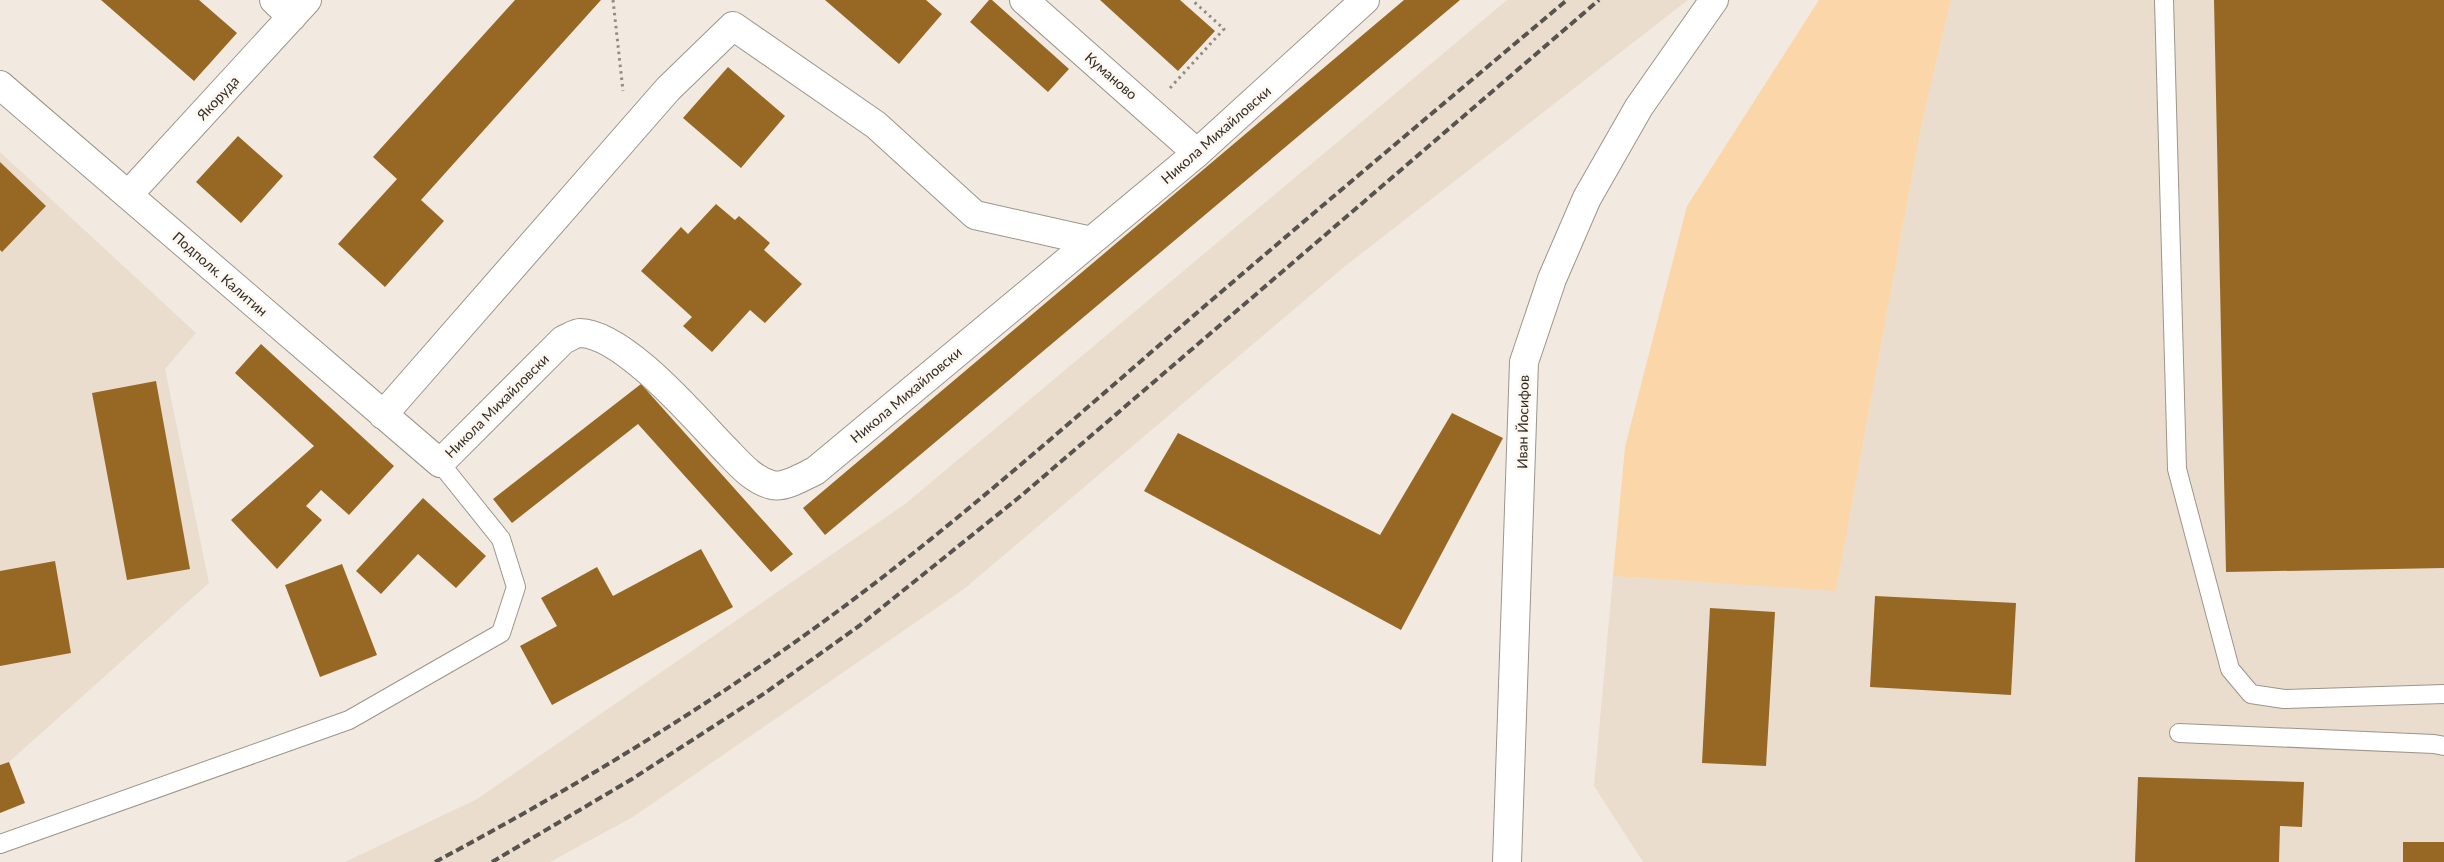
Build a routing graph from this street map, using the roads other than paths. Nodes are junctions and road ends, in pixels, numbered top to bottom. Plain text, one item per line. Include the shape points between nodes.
1 (1024, 0) edge
2 (1365, 0) edge
3 (1714, 0) edge
4 (2164, 0) edge
5 (291, 5) edge
6 (0, 85) edge
7 (1198, 153) junction
8 (128, 195) junction
9 (1091, 241) junction
10 (383, 415) junction
11 (440, 464) junction
12 (2444, 694) edge
13 (2179, 733) dead end
14 (2444, 746) edge
15 (0, 844) edge
16 (1507, 862) edge

1 - 7 street, Куманово
2 - 7 street, Никола Михайловски
3 - 16 street, Иван Йосифов via 1639,107 1587,198 1552,280 1524,362
4 - 12 lane via 2177,469 2230,669 2251,694 2284,699
5 - 8 street, Якоруда
6 - 8 street, Подполк. Калитин
7 - 9 street, Никола Михайловски
8 - 10 street, Подполк. Калитин
9 - 10 street via 975,215 876,124 733,26 668,89
9 - 11 street, Никола Михайловски via 815,471 796,480 773,485 751,475 652,374 613,345 596,336 579,333 563,340
10 - 11 street, Подполк. Калитин
11 - 15 lane via 501,539 516,587 501,633 349,720
13 - 14 lane

